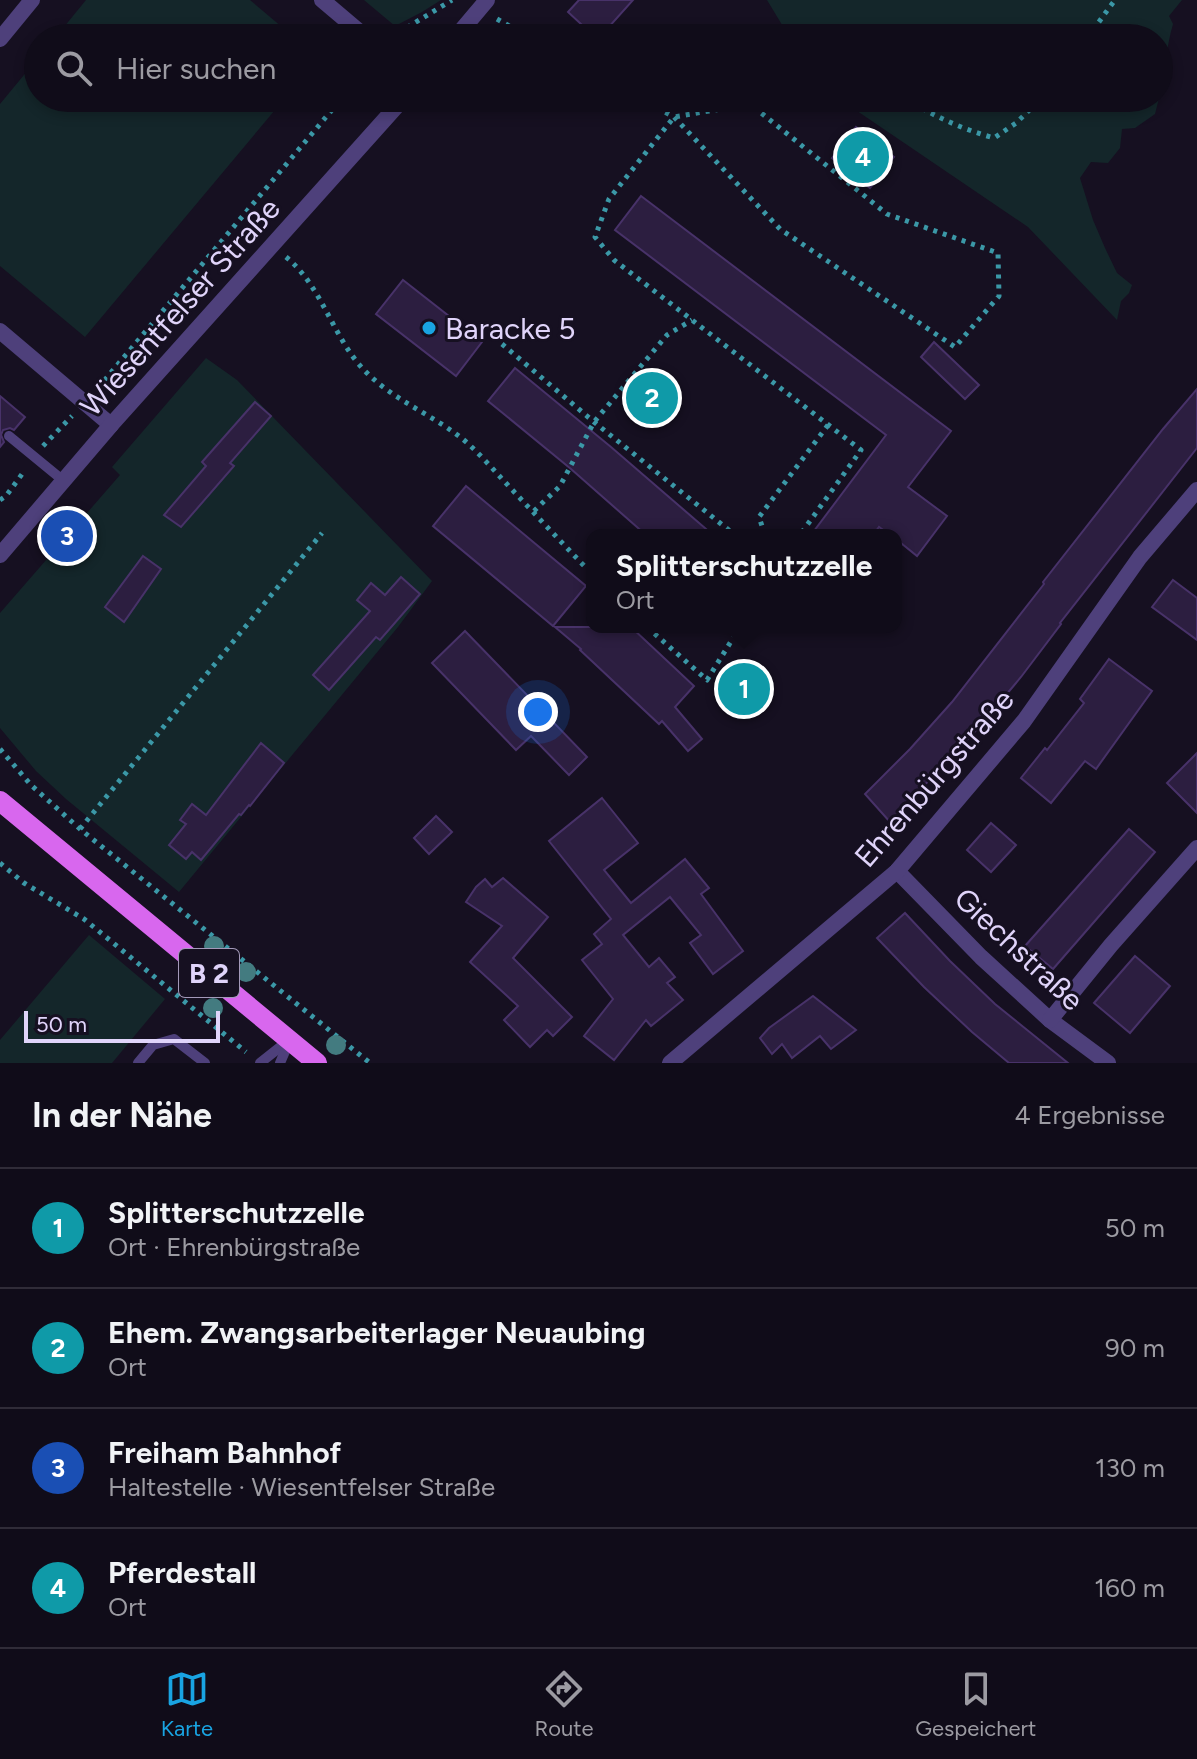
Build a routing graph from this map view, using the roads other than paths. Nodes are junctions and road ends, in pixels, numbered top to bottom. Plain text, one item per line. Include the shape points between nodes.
1 (32, 0) edge
2 (322, 0) edge
3 (483, 4) edge
4 (350, 24) edge
5 (467, 24) edge
6 (0, 39) edge
7 (392, 112) edge
8 (0, 331) edge
9 (111, 425) junction
10 (9, 436) dead end
11 (65, 482) junction
12 (1197, 490) edge
13 (0, 555) edge
14 (0, 801) edge
15 (1197, 848) edge
16 (897, 871) junction
17 (1050, 1020) junction
18 (289, 1040) junction
19 (138, 1063) edge
20 (205, 1063) edge
21 (260, 1063) edge
22 (280, 1063) edge
23 (317, 1063) edge
24 (670, 1063) edge
25 (1108, 1063) edge

1 - 6 street
2 - 4 street
3 - 5 street
7 - 9 street, Wiesentfelser Straße
8 - 9 street
9 - 11 street, Wiesentfelser Straße
10 - 11 lane
11 - 13 street, Wiesentfelser Straße
12 - 16 street, Ehrenbürgstraße via 1140,557 1024,721
14 - 18 main road, B 2
15 - 17 street
16 - 17 street, Giechstraße
16 - 24 street, Ehrenbürgstraße
17 - 25 street, Giechstraße
18 - 21 lane
18 - 22 lane
18 - 23 main road, B 2
19 - 20 lane via 153,1045 174,1039

